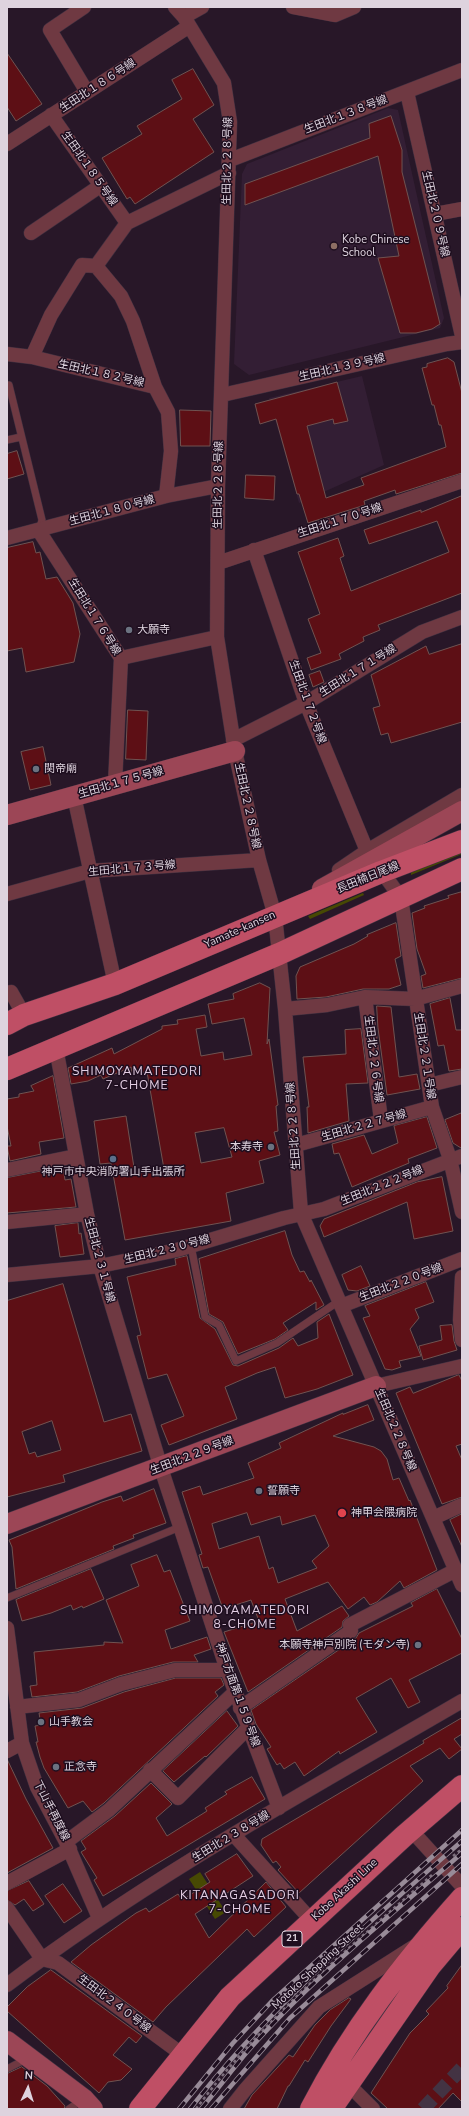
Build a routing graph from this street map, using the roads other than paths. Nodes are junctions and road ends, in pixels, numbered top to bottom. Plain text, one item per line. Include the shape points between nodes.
1 (84, 7) edge
2 (202, 7) edge
3 (293, 7) edge
4 (354, 7) edge
5 (335, 11) edge
6 (182, 17) edge
7 (462, 70) edge
8 (87, 92) junction
9 (407, 92) junction
10 (51, 115) junction
11 (7, 144) edge
12 (229, 166) junction
13 (100, 186) junction
14 (462, 209) edge
15 (435, 214) junction
16 (127, 223) junction
17 (31, 233) dead end
18 (96, 266) junction
19 (462, 336) edge
20 (462, 342) edge
21 (7, 354) edge
22 (32, 357) junction
23 (9, 385) dead end
24 (155, 387) junction
25 (222, 395) junction
26 (21, 437) junction
27 (7, 440) edge
28 (462, 481) edge
29 (218, 486) junction
30 (166, 496) junction
31 (39, 531) junction
32 (7, 538) edge
33 (254, 550) junction
34 (218, 563) junction
35 (462, 617) edge
36 (217, 637) junction
37 (121, 658) junction
38 (306, 703) junction
39 (234, 745) junction
40 (115, 784) junction
41 (462, 795) edge
42 (74, 796) junction
43 (462, 811) edge
44 (7, 815) edge
45 (462, 841) edge
46 (259, 860) junction
47 (373, 861) junction
48 (462, 868) edge
49 (90, 871) junction
50 (7, 894) edge
51 (401, 898) junction
52 (275, 916) junction
53 (279, 954) junction
54 (115, 984) junction
55 (462, 986) edge
56 (7, 993) edge
57 (365, 997) junction
58 (415, 999) junction
59 (285, 1009) junction
60 (16, 1019) edge
61 (56, 1048) junction
62 (7, 1069) edge
63 (462, 1077) edge
64 (429, 1085) junction
65 (432, 1107) junction
66 (381, 1120) junction
67 (296, 1145) junction
68 (76, 1156) junction
69 (456, 1158) edge
70 (7, 1170) edge
71 (462, 1212) edge
72 (87, 1214) junction
73 (301, 1214) junction
74 (7, 1222) edge
75 (191, 1246) junction
76 (462, 1259) edge
77 (100, 1266) junction
78 (7, 1275) edge
79 (462, 1277) edge
80 (340, 1304) junction
81 (462, 1340) edge
82 (462, 1366) edge
83 (376, 1386) junction
84 (161, 1468) junction
85 (462, 1505) edge
86 (433, 1518) junction
87 (7, 1524) edge
88 (180, 1527) junction
89 (460, 1580) edge
90 (7, 1598) edge
91 (7, 1628) edge
92 (227, 1670) junction
93 (235, 1692) junction
94 (462, 1701) edge
95 (17, 1707) junction
96 (240, 1708) junction
97 (248, 1728) junction
98 (22, 1743) junction
99 (7, 1751) edge
100 (150, 1770) junction
101 (462, 1786) edge
102 (279, 1808) junction
103 (411, 1830) junction
104 (234, 1835) junction
105 (68, 1846) junction
106 (7, 1882) edge
107 (462, 1886) edge
108 (462, 1898) edge
109 (7, 1908) edge
110 (99, 1918) junction
111 (312, 1921) junction
112 (462, 1928) edge
113 (425, 1939) junction
114 (42, 1959) junction
115 (7, 1985) edge
116 (7, 2041) edge
117 (183, 2056) junction
118 (30, 2057) junction
119 (8, 2069) edge
120 (347, 2083) junction
121 (82, 2106) edge
122 (140, 2109) edge
123 (230, 2109) edge
124 (312, 2109) edge
125 (331, 2109) edge
126 (373, 2109) edge

1 - 8 street via 50,30
2 - 6 street, 生田北１８６号線
3 - 5 street
4 - 5 street
6 - 8 street, 生田北１８６号線
6 - 12 street, 生田北２２８号線 via 224,84 230,122
7 - 9 street, 生田北１３８号線
8 - 10 street, 生田北１８６号線
9 - 12 street, 生田北１３８号線
9 - 15 street, 生田北２０９号線
10 - 11 street, 生田北１８６号線
10 - 13 street, 生田北１８５号線
12 - 16 street, 生田北１３８号線
12 - 25 street, 生田北２２８号線
13 - 16 street, 生田北１８５号線
13 - 17 street
14 - 15 street
15 - 19 street, 生田北２０９号線
16 - 18 street
18 - 22 street via 82,265 51,314
18 - 24 street via 121,296 133,321
20 - 25 street, 生田北１３９号線
21 - 22 street, 生田北１８２号線
22 - 24 street, 生田北１８２号線
23 - 26 lane
24 - 30 street, 生田北１８２号線 via 168,412 171,451
25 - 29 street, 生田北２２８号線
26 - 27 lane
26 - 31 lane via 42,520
28 - 33 street, 生田北１７０号線
29 - 30 street, 生田北１８０号線
29 - 34 street, 生田北２２８号線
30 - 31 street, 生田北１８０号線
31 - 32 street, 生田北１８０号線
31 - 37 street, 生田北１７６号線
33 - 34 street, 生田北１７０号線
33 - 38 street, 生田北１７２号線
34 - 36 street, 生田北２２８号線
35 - 38 street, 生田北１７１号線 via 422,632
36 - 37 street
36 - 39 street, 生田北２２８号線
37 - 40 street, 生田北１７６号線
38 - 39 street, 生田北１７１号線
38 - 47 street, 生田北１７２号線
39 - 40 street, 生田北１７５号線
39 - 46 street, 生田北２２８号線
40 - 42 street, 生田北１７５号線
41 - 47 street
42 - 44 street, 生田北１７５号線
42 - 49 street
43 - 47 street
45 - 47 main road, 長田楠日尾線
46 - 49 street, 生田北１７３号線
46 - 52 street, 生田北２２８号線
47 - 51 street, 生田北１７２号線
47 - 52 main road, 長田楠日尾線
48 - 51 main road
49 - 50 street, 生田北１７３号線
49 - 54 street
51 - 53 main road
51 - 58 street, 生田北２２１号線
52 - 53 street, 生田北２２８号線
52 - 54 main road, Yamate-kansen
53 - 59 street, 生田北２２８号線
53 - 61 main road
54 - 60 main road, Yamate-kansen
55 - 58 street
56 - 60 street via 11,992
57 - 58 street
57 - 59 street via 327,1006
57 - 66 street, 生田北２２６号線
58 - 64 street, 生田北２２１号線
59 - 67 street, 生田北２２８号線
61 - 62 main road
61 - 68 street, 生田北２３１号線
63 - 64 street
64 - 65 street, 生田北２２１号線
65 - 66 street, 生田北２２７号線
65 - 69 street, 生田北２２１号線
66 - 67 street, 生田北２２７号線
67 - 73 street, 生田北２２８号線
68 - 70 street
68 - 72 street, 生田北２３１号線
69 - 71 street, 生田北２２１号線
69 - 73 street, 生田北２２２号線 via 324,1209
72 - 74 street
72 - 77 street, 生田北２３１号線
73 - 75 street, 生田北２３０号線
73 - 80 street, 生田北２２８号線
75 - 77 street, 生田北２３０号線
75 - 80 lane via 205,1318 219,1325 236,1361 277,1343
76 - 80 street, 生田北２２０号線
77 - 78 street, 生田北２３０号線
77 - 84 street, 生田北２３１号線
79 - 81 street
80 - 83 street, 生田北２２８号線
82 - 83 street
83 - 84 street, 生田北２２９号線
83 - 86 street, 生田北２２８号線
84 - 87 street, 生田北２２９号線
84 - 88 street, 神戸方面第１５９号線
85 - 86 street
86 - 89 street, 生田北２２８号線
88 - 90 lane
88 - 92 street, 神戸方面第１５９号線
89 - 96 street via 350,1625 351,1631
91 - 95 street, 下山手再度線
92 - 93 street, 神戸方面第１５９号線
92 - 95 street via 175,1670 121,1684 80,1700
93 - 96 street, 神戸方面第１５９号線
93 - 100 street
94 - 102 street, 生田北２３８号線
95 - 98 street, 下山手再度線
96 - 97 street, 神戸方面第１５９号線
97 - 100 street via 178,1798
97 - 102 street, 神戸方面第１５９号線
98 - 99 street
98 - 105 street, 下山手再度線 via 37,1787
100 - 105 street
101 - 103 main road, Kobe Akashi Line / 21
102 - 104 street, 生田北２３８号線
103 - 107 street
103 - 111 main road, Kobe Akashi Line / 21
104 - 110 street, 生田北２３８号線
104 - 111 street
105 - 106 street
105 - 110 street, 下山手再度線
108 - 113 main road
109 - 114 street
110 - 114 street, 生田北２３８号線
111 - 117 main road, Kobe Akashi Line / 21 via 230,1997
112 - 120 main road via 430,1966
113 - 123 street via 319,2007
113 - 124 main road via 380,1996 358,2029
114 - 115 street, 生田北２３８号線
114 - 117 street, 生田北２４０号線 via 58,1962
116 - 118 street
117 - 122 main road, Kobe Akashi Line / 21
118 - 119 lane
118 - 121 street
120 - 125 main road
120 - 126 street

